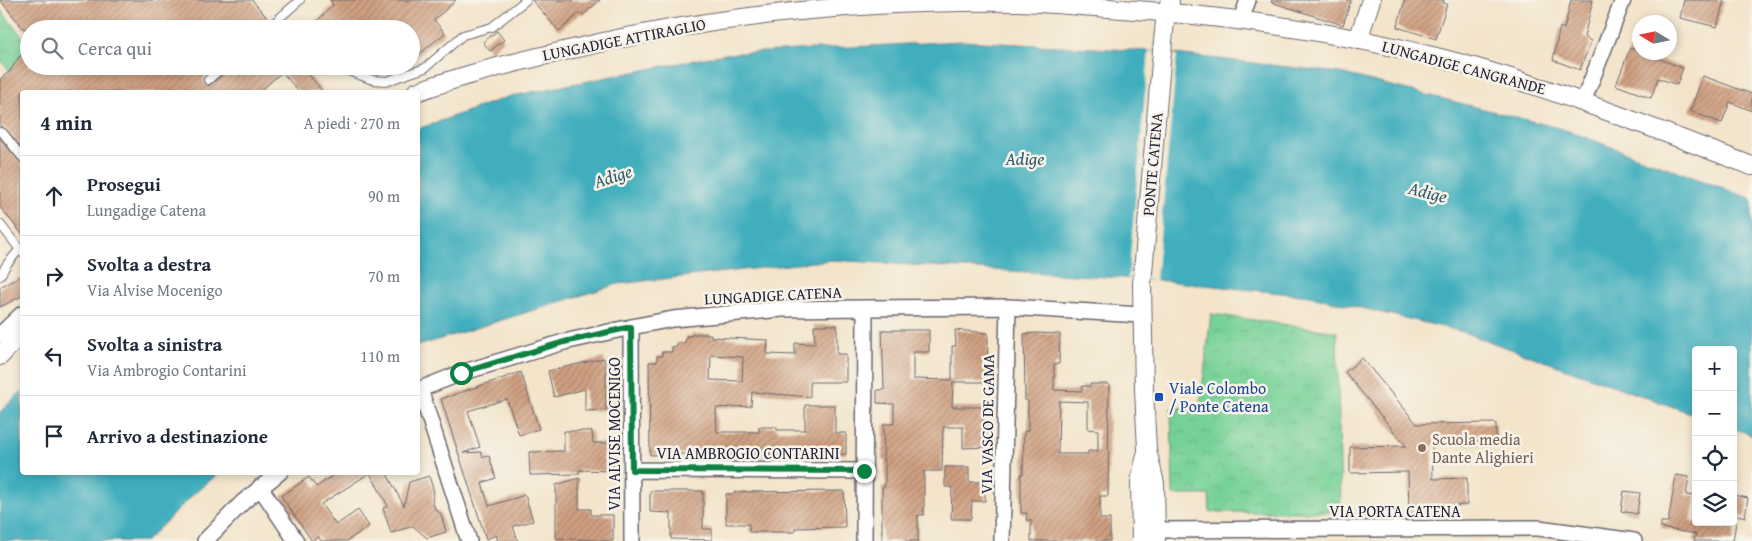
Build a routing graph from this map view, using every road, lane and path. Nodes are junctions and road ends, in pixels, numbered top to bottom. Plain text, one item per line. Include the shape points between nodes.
1 (300, 0) edge
2 (526, 0) edge
3 (1248, 0) edge
4 (1371, 0) edge
5 (1623, 0) edge
6 (1167, 4) edge
7 (280, 20) edge
8 (1241, 20) junction
9 (1358, 40) junction
10 (420, 70) edge
11 (214, 75) edge
12 (359, 75) edge
13 (405, 75) edge
14 (208, 80) dead end
15 (420, 91) edge
16 (1584, 102) junction
17 (0, 132) edge
18 (20, 154) edge
19 (1752, 166) edge
20 (0, 224) edge
21 (20, 250) edge
22 (20, 252) edge
23 (0, 276) edge
24 (1008, 307) junction
25 (865, 308) junction
26 (1142, 315) junction
27 (20, 316) edge
28 (631, 327) junction
29 (0, 335) edge
30 (20, 335) edge
31 (0, 356) edge
32 (420, 390) edge
33 (420, 393) edge
34 (1148, 450) junction
35 (632, 470) junction
36 (864, 471) junction
37 (276, 475) edge
38 (260, 487) junction
39 (1156, 535) edge
40 (205, 541) edge
41 (296, 541) edge
42 (469, 541) edge
43 (632, 541) edge
44 (864, 541) edge
45 (1002, 541) edge
46 (1141, 541) edge
47 (1634, 541) edge

1 - 7 lane
2 - 10 lane via 492,26 463,35
3 - 8 street
4 - 9 street
5 - 16 street
6 - 8 street, LUNGADIGE CANGRANDE
6 - 15 street, LUNGADIGE ATTIRAGLIO via 922,3 796,11 699,23 606,41 458,77
6 - 26 street, PONTE CATENA
8 - 9 street, LUNGADIGE CANGRANDE
9 - 16 street, LUNGADIGE CANGRANDE via 1535,84
11 - 14 lane
12 - 13 lane via 387,81
16 - 19 street, LUNGADIGE CANGRANDE
17 - 18 lane
20 - 21 lane
22 - 23 lane
24 - 25 street, LUNGADIGE CATENA
24 - 26 street, LUNGADIGE CATENA
24 - 45 street, VIA VASCO DE GAMA
25 - 28 street, LUNGADIGE CATENA via 782,310 673,319
25 - 36 street
26 - 34 street, PONTE CATENA
27 - 29 street
28 - 32 street, LUNGADIGE CATENA via 564,342 461,373
28 - 35 street, VIA ALVISE MOCENIGO
30 - 31 street
33 - 42 street
34 - 39 street via 1155,483
34 - 46 street via 1140,482
35 - 36 street, VIA AMBROGIO CONTARINI
35 - 43 street, VIA ALVISE MOCENIGO
36 - 44 street
37 - 38 street
38 - 40 street
38 - 41 street
39 - 47 street, VIA PORTA CATENA via 1539,528

